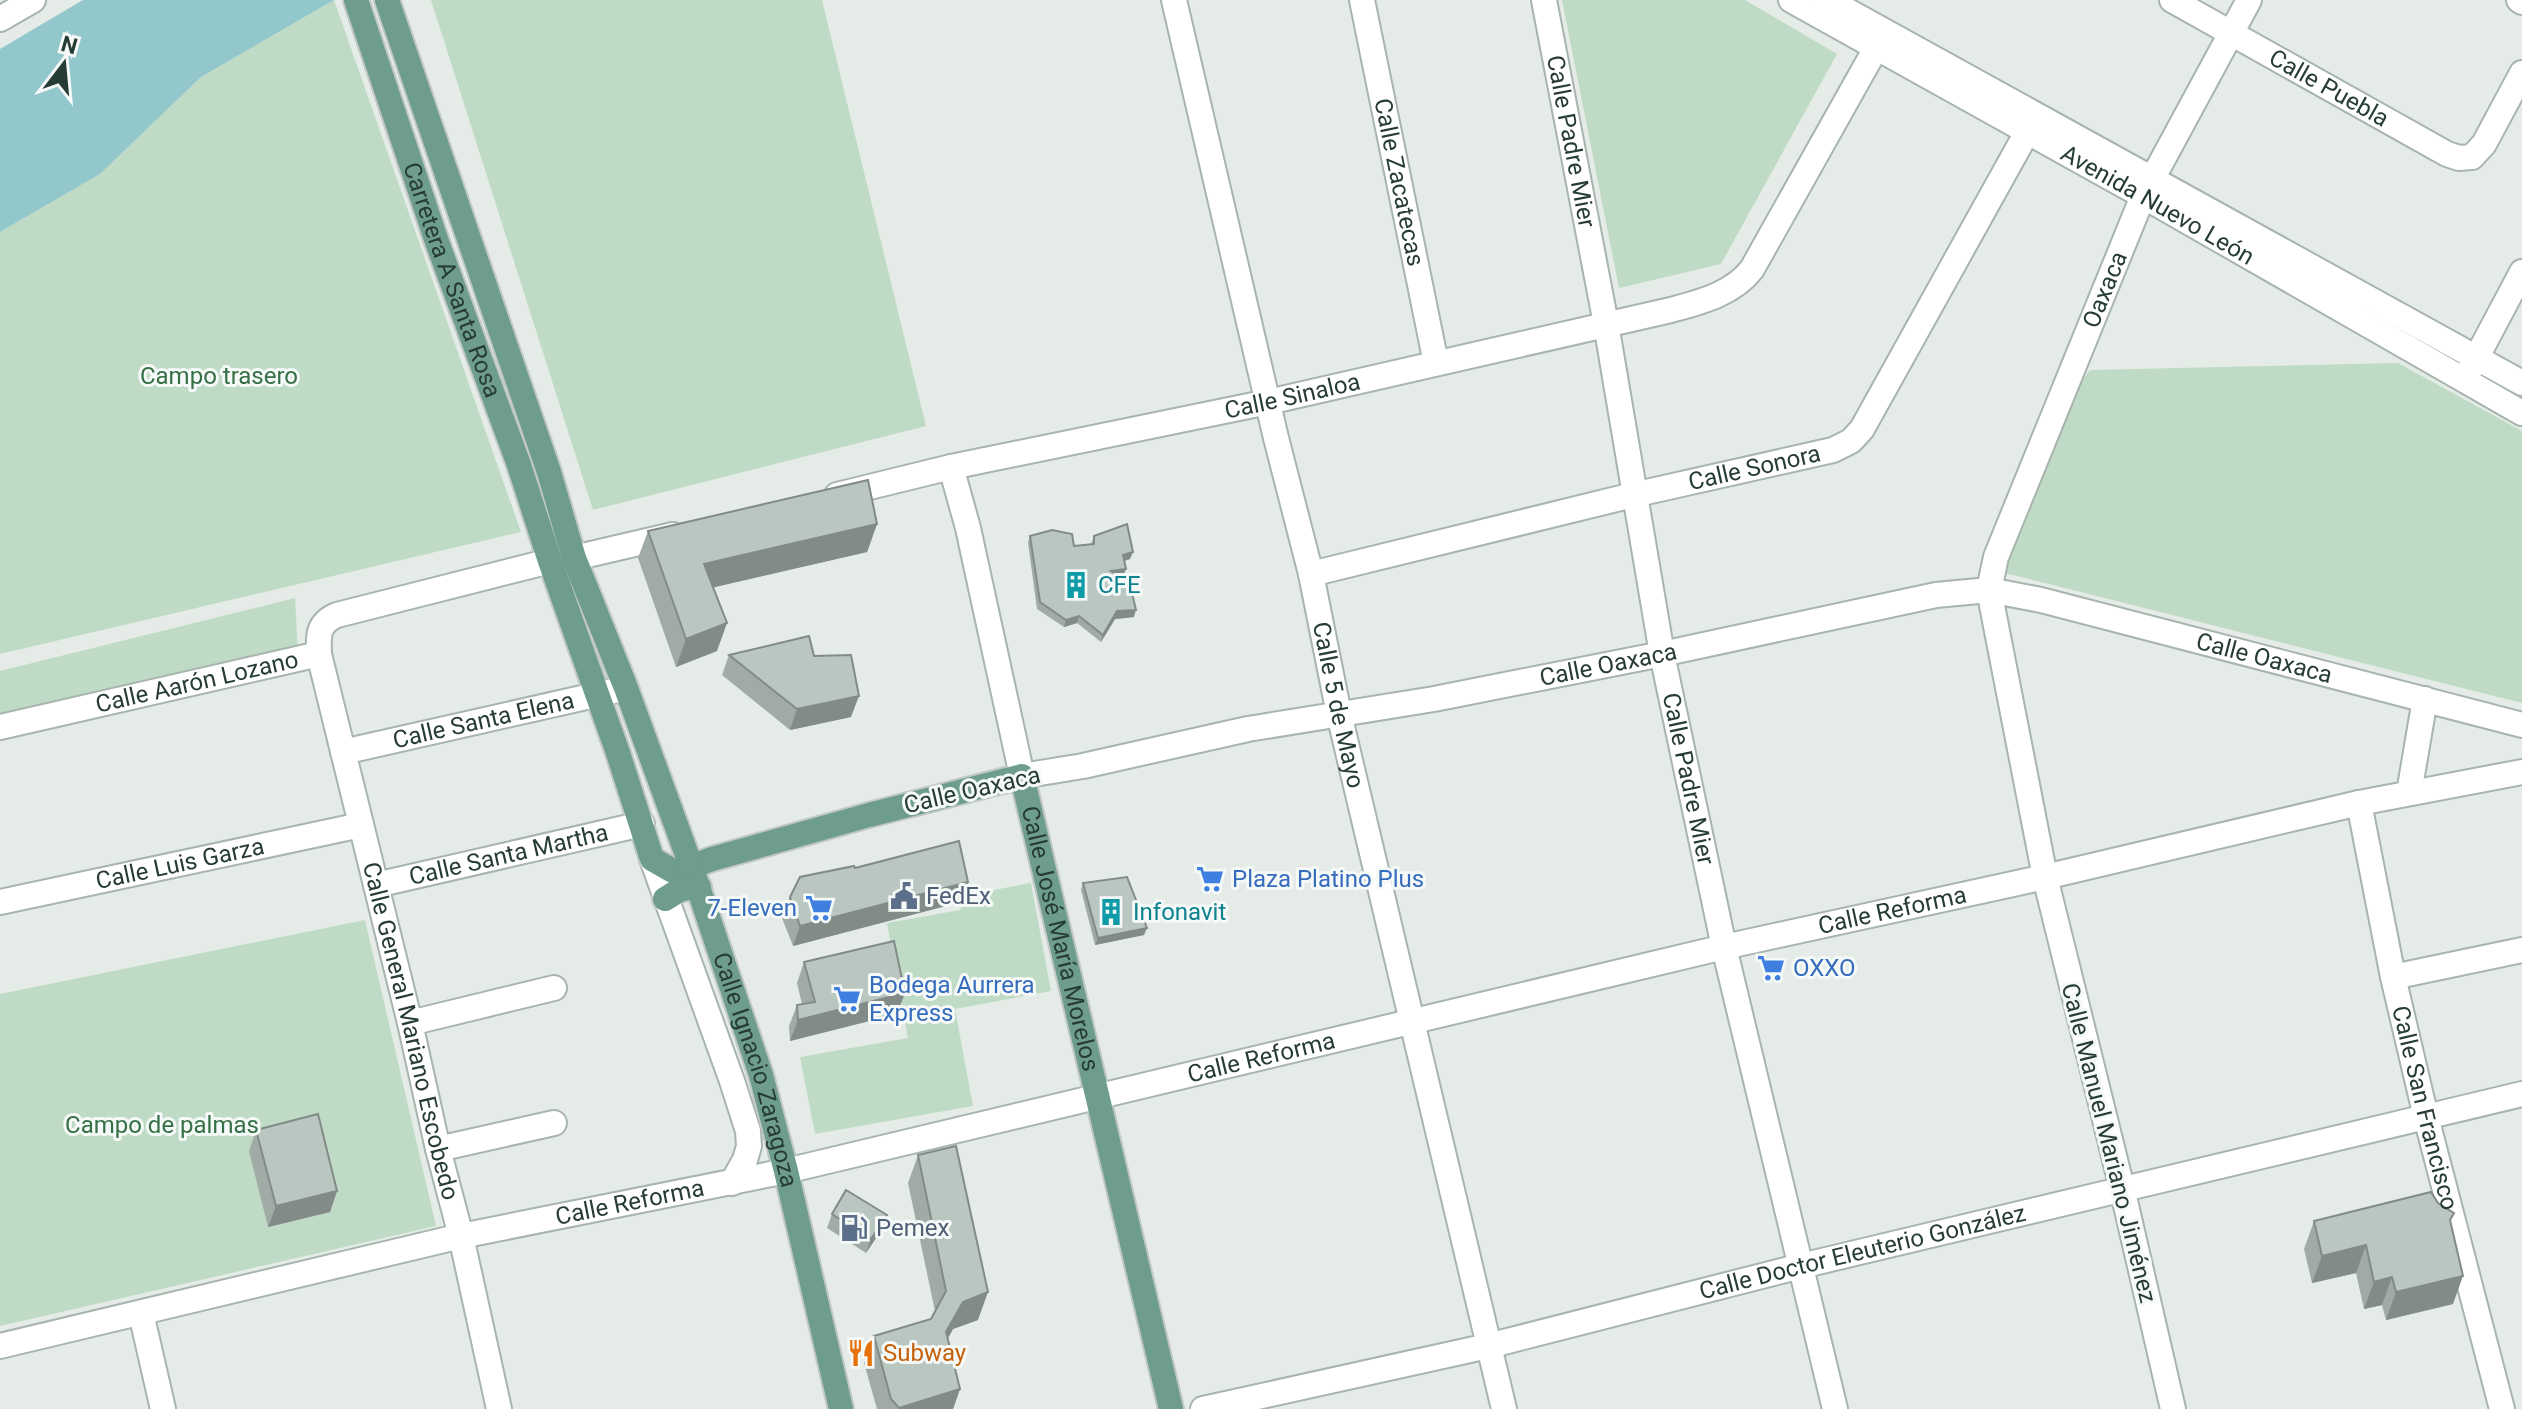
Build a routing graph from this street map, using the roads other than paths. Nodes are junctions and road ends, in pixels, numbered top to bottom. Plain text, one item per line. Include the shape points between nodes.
1 (33, 0) edge
2 (387, 0) edge
3 (1174, 0) edge
4 (1362, 0) edge
5 (1544, 0) edge
6 (1791, 0) edge
7 (2172, 0) edge
8 (2249, 0) edge
9 (1820, 4) edge
10 (359, 9) edge
11 (0, 19) edge
12 (2230, 34) junction
13 (1877, 40) junction
14 (2522, 73) edge
15 (2031, 124) junction
16 (2148, 188) junction
17 (2522, 272) edge
18 (2344, 298) junction
19 (2413, 322) junction
20 (1606, 324) junction
21 (2401, 344) junction
22 (2477, 357) junction
23 (1436, 363) junction
24 (2464, 381) junction
25 (2522, 383) edge
26 (1268, 402) junction
27 (1226, 410) junction
28 (2522, 413) edge
29 (1276, 438) junction
30 (951, 467) junction
31 (1633, 495) junction
32 (817, 499) edge
33 (698, 529) edge
34 (574, 558) junction
35 (550, 561) junction
36 (1311, 574) junction
37 (1989, 590) junction
38 (319, 654) junction
39 (1662, 654) junction
40 (626, 688) junction
41 (596, 694) junction
42 (2425, 699) junction
43 (1339, 714) junction
44 (2522, 725) edge
45 (0, 727) edge
46 (343, 752) junction
47 (2522, 772) edge
48 (1022, 776) junction
49 (2409, 793) junction
50 (2359, 803) junction
51 (642, 824) junction
52 (361, 825) junction
53 (652, 859) junction
54 (695, 877) junction
55 (2045, 877) junction
56 (376, 885) junction
57 (665, 899) junction
58 (0, 902) edge
59 (1724, 947) junction
60 (2522, 950) edge
61 (2393, 977) junction
62 (554, 988) dead end
63 (1412, 1021) junction
64 (410, 1023) junction
65 (2522, 1094) edge
66 (1096, 1095) junction
67 (2426, 1117) junction
68 (554, 1123) dead end
69 (438, 1149) junction
70 (786, 1171) junction
71 (732, 1183) junction
72 (2122, 1188) junction
73 (461, 1236) junction
74 (1801, 1266) junction
75 (141, 1313) junction
76 (0, 1346) edge
77 (1488, 1346) junction
78 (163, 1409) edge
79 (499, 1409) edge
80 (841, 1409) edge
81 (1171, 1409) edge
82 (1203, 1409) edge
83 (1504, 1409) edge
84 (1835, 1409) edge
85 (2173, 1409) edge
86 (2502, 1409) edge

1 - 11 street
2 - 34 main road, Carretera A Santa Rosa
3 - 26 street, Calle 5 de Mayo
4 - 23 street, Calle Zacatecas
5 - 20 street, Calle Padre Mier
6 - 9 street, Avenida Nuevo León
7 - 12 street, Calle Puebla
8 - 12 street, Oaxaca
9 - 13 street, Avenida Nuevo León
10 - 35 main road, Carretera A Santa Rosa
12 - 14 street, Calle Puebla via 2459,158 2472,157 2484,144
12 - 16 street, Oaxaca
13 - 15 street, Avenida Nuevo León
13 - 20 street, Calle Sinaloa via 1746,277 1700,302
15 - 16 street, Avenida Nuevo León
15 - 31 street, Calle Sonora via 1851,441 1833,450
16 - 18 street, Avenida Nuevo León
16 - 37 street, Oaxaca via 1996,557
17 - 22 street
18 - 19 street
18 - 21 street, Avenida Nuevo León
19 - 21 street
19 - 22 street
20 - 23 street, Calle Sinaloa
20 - 31 street, Calle Padre Mier
21 - 24 street, Avenida Nuevo León
22 - 24 street
22 - 25 street
23 - 26 street, Calle Sinaloa
24 - 28 street, Avenida Nuevo León
26 - 27 street, Calle Sinaloa
26 - 29 street, Calle 5 de Mayo
27 - 29 street via 1257,417
27 - 30 street, Calle Sinaloa
29 - 36 street, Calle 5 de Mayo
30 - 32 street, Calle Sinaloa
30 - 48 street, Calle José María Morelos
31 - 36 street, Calle Sonora
31 - 39 street, Calle Padre Mier
33 - 34 street
34 - 40 main road, Calle Ignacio Zaragoza
35 - 38 street, Calle Aarón Lozano via 337,615 320,627
35 - 41 main road, Carretera A Santa Rosa
36 - 43 street, Calle 5 de Mayo
37 - 39 street, Calle Oaxaca via 1936,595
37 - 42 street, Calle Oaxaca
37 - 55 street, Calle Manuel Mariano Jiménez
38 - 45 street, Calle Aarón Lozano
38 - 46 street, Calle General Mariano Escobedo
39 - 43 street, Calle Oaxaca
39 - 59 street, Calle Padre Mier
40 - 41 street, Calle Santa Elena
40 - 54 main road, Calle Ignacio Zaragoza
41 - 46 street, Calle Santa Elena
41 - 51 main road, Calle Ignacio Zaragoza
42 - 44 street, Calle Oaxaca
42 - 49 street
43 - 48 street, Calle Oaxaca
43 - 63 street, Calle 5 de Mayo
46 - 52 street, Calle General Mariano Escobedo
47 - 49 street, Calle Reforma
48 - 54 main road, Calle Oaxaca via 869,815
48 - 66 main road, Calle José María Morelos
49 - 50 street, Calle Reforma
50 - 55 street, Calle Reforma
50 - 61 street, Calle San Francisco
51 - 53 main road, Calle Ignacio Zaragoza
51 - 56 street, Calle Santa Martha
52 - 56 street, Calle General Mariano Escobedo
52 - 58 street, Calle Luis Garza
53 - 54 main road
53 - 57 street, Calle Ignacio Zaragoza
54 - 57 main road, Calle Oaxaca
54 - 70 main road, Calle Ignacio Zaragoza via 761,1075
55 - 59 street, Calle Reforma
55 - 72 street, Calle Manuel Mariano Jiménez
56 - 64 street, Calle General Mariano Escobedo
57 - 71 street, Calle Ignacio Zaragoza via 748,1131 745,1160
59 - 63 street, Calle Reforma
59 - 74 street, Calle Padre Mier
60 - 61 street
61 - 67 street, Calle San Francisco
62 - 64 street
63 - 66 street, Calle Reforma
63 - 77 street, Calle 5 de Mayo
64 - 69 street, Calle General Mariano Escobedo
65 - 67 street, Calle Doctor Eleuterio González
66 - 70 street, Calle Reforma
66 - 81 main road, Calle José María Morelos
67 - 72 street, Calle Doctor Eleuterio González
67 - 86 street, Calle San Francisco
68 - 69 street
69 - 73 street, Calle General Mariano Escobedo
70 - 71 street, Calle Reforma
70 - 80 main road, Calle Ignacio Zaragoza
71 - 73 street, Calle Reforma
72 - 74 street, Calle Doctor Eleuterio González
72 - 85 street, Calle Manuel Mariano Jiménez
73 - 75 street, Calle Reforma
73 - 79 street, Calle General Mariano Escobedo
74 - 77 street, Calle Doctor Eleuterio González
74 - 84 street, Calle Padre Mier
75 - 76 street, Calle Reforma
75 - 78 street
77 - 82 street, Calle Doctor Eleuterio González
77 - 83 street, Calle 5 de Mayo

